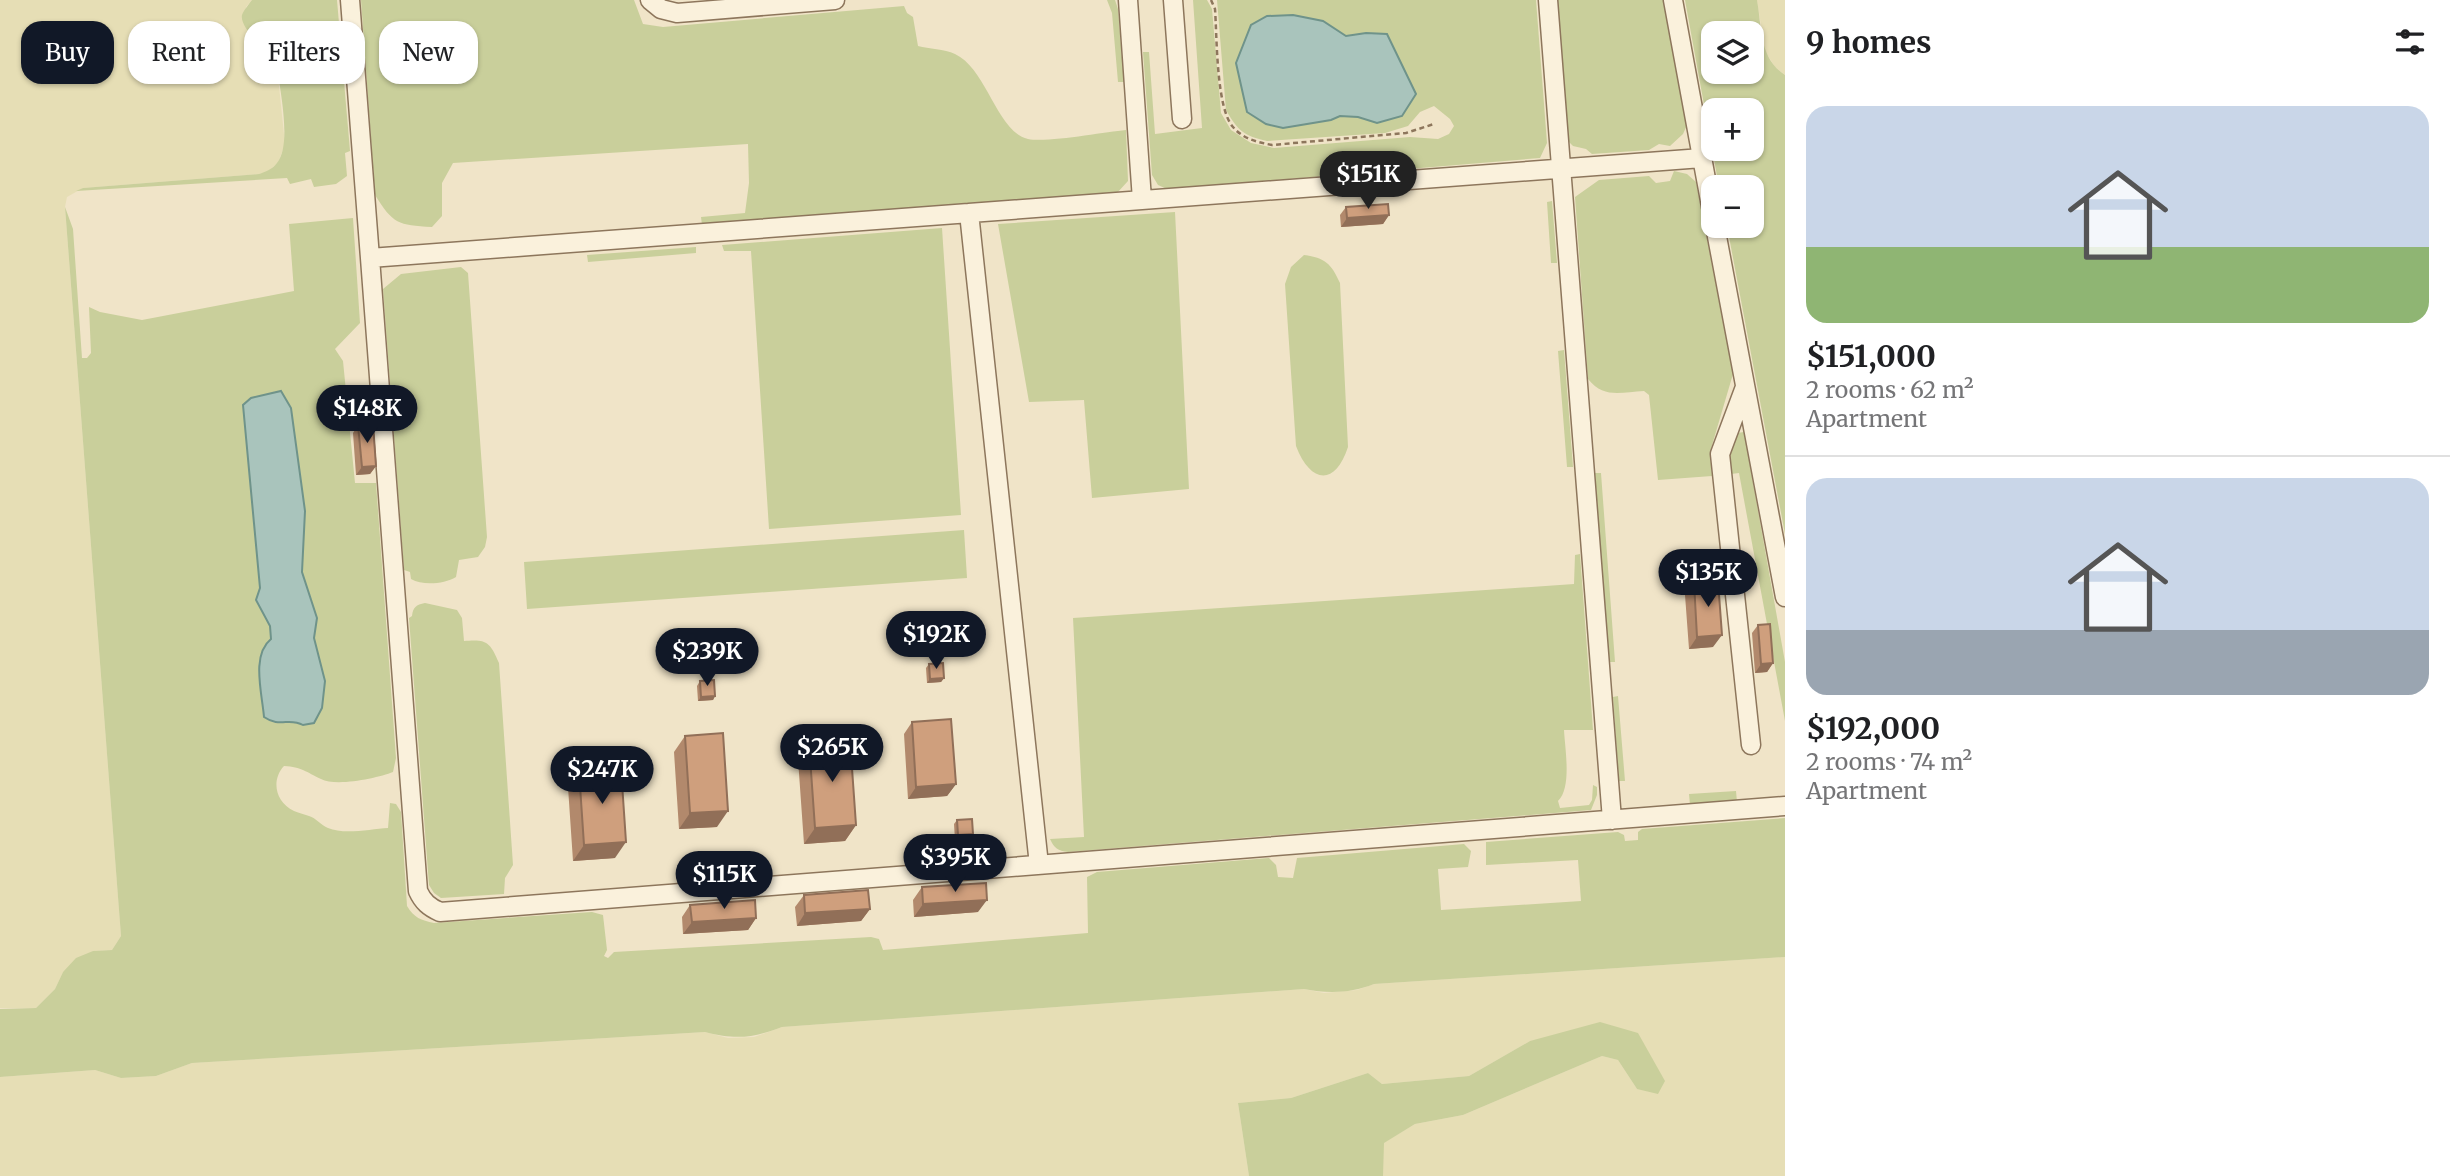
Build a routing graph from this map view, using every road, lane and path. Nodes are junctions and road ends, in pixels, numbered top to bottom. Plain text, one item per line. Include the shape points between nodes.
1 (350, 0) edge
2 (650, 0) edge
3 (835, 0) edge
4 (1128, 0) edge
5 (1173, 0) edge
6 (1211, 0) edge
7 (1549, 0) edge
8 (1672, 0) edge
9 (1182, 119) dead end
10 (1434, 124) dead end
11 (1701, 153) edge
12 (1701, 158) edge
13 (1561, 168) junction
14 (1142, 200) junction
15 (969, 213) junction
16 (1717, 238) edge
17 (370, 258) junction
18 (1745, 387) junction
19 (1785, 597) edge
20 (1751, 745) dead end
21 (1785, 807) edge
22 (1612, 820) junction
23 (1039, 865) junction

1 - 17 lane
2 - 3 lane via 677,13
4 - 14 lane
5 - 9 lane
6 - 10 path via 1223,111 1233,128 1251,141 1272,145 1393,135
7 - 13 lane
8 - 11 lane
12 - 13 lane
13 - 14 lane
13 - 22 lane
14 - 15 lane
15 - 17 lane
15 - 23 lane
16 - 18 lane
17 - 23 lane via 418,891 431,908 440,912
18 - 19 lane
18 - 20 lane via 1720,454
21 - 22 lane
22 - 23 lane

